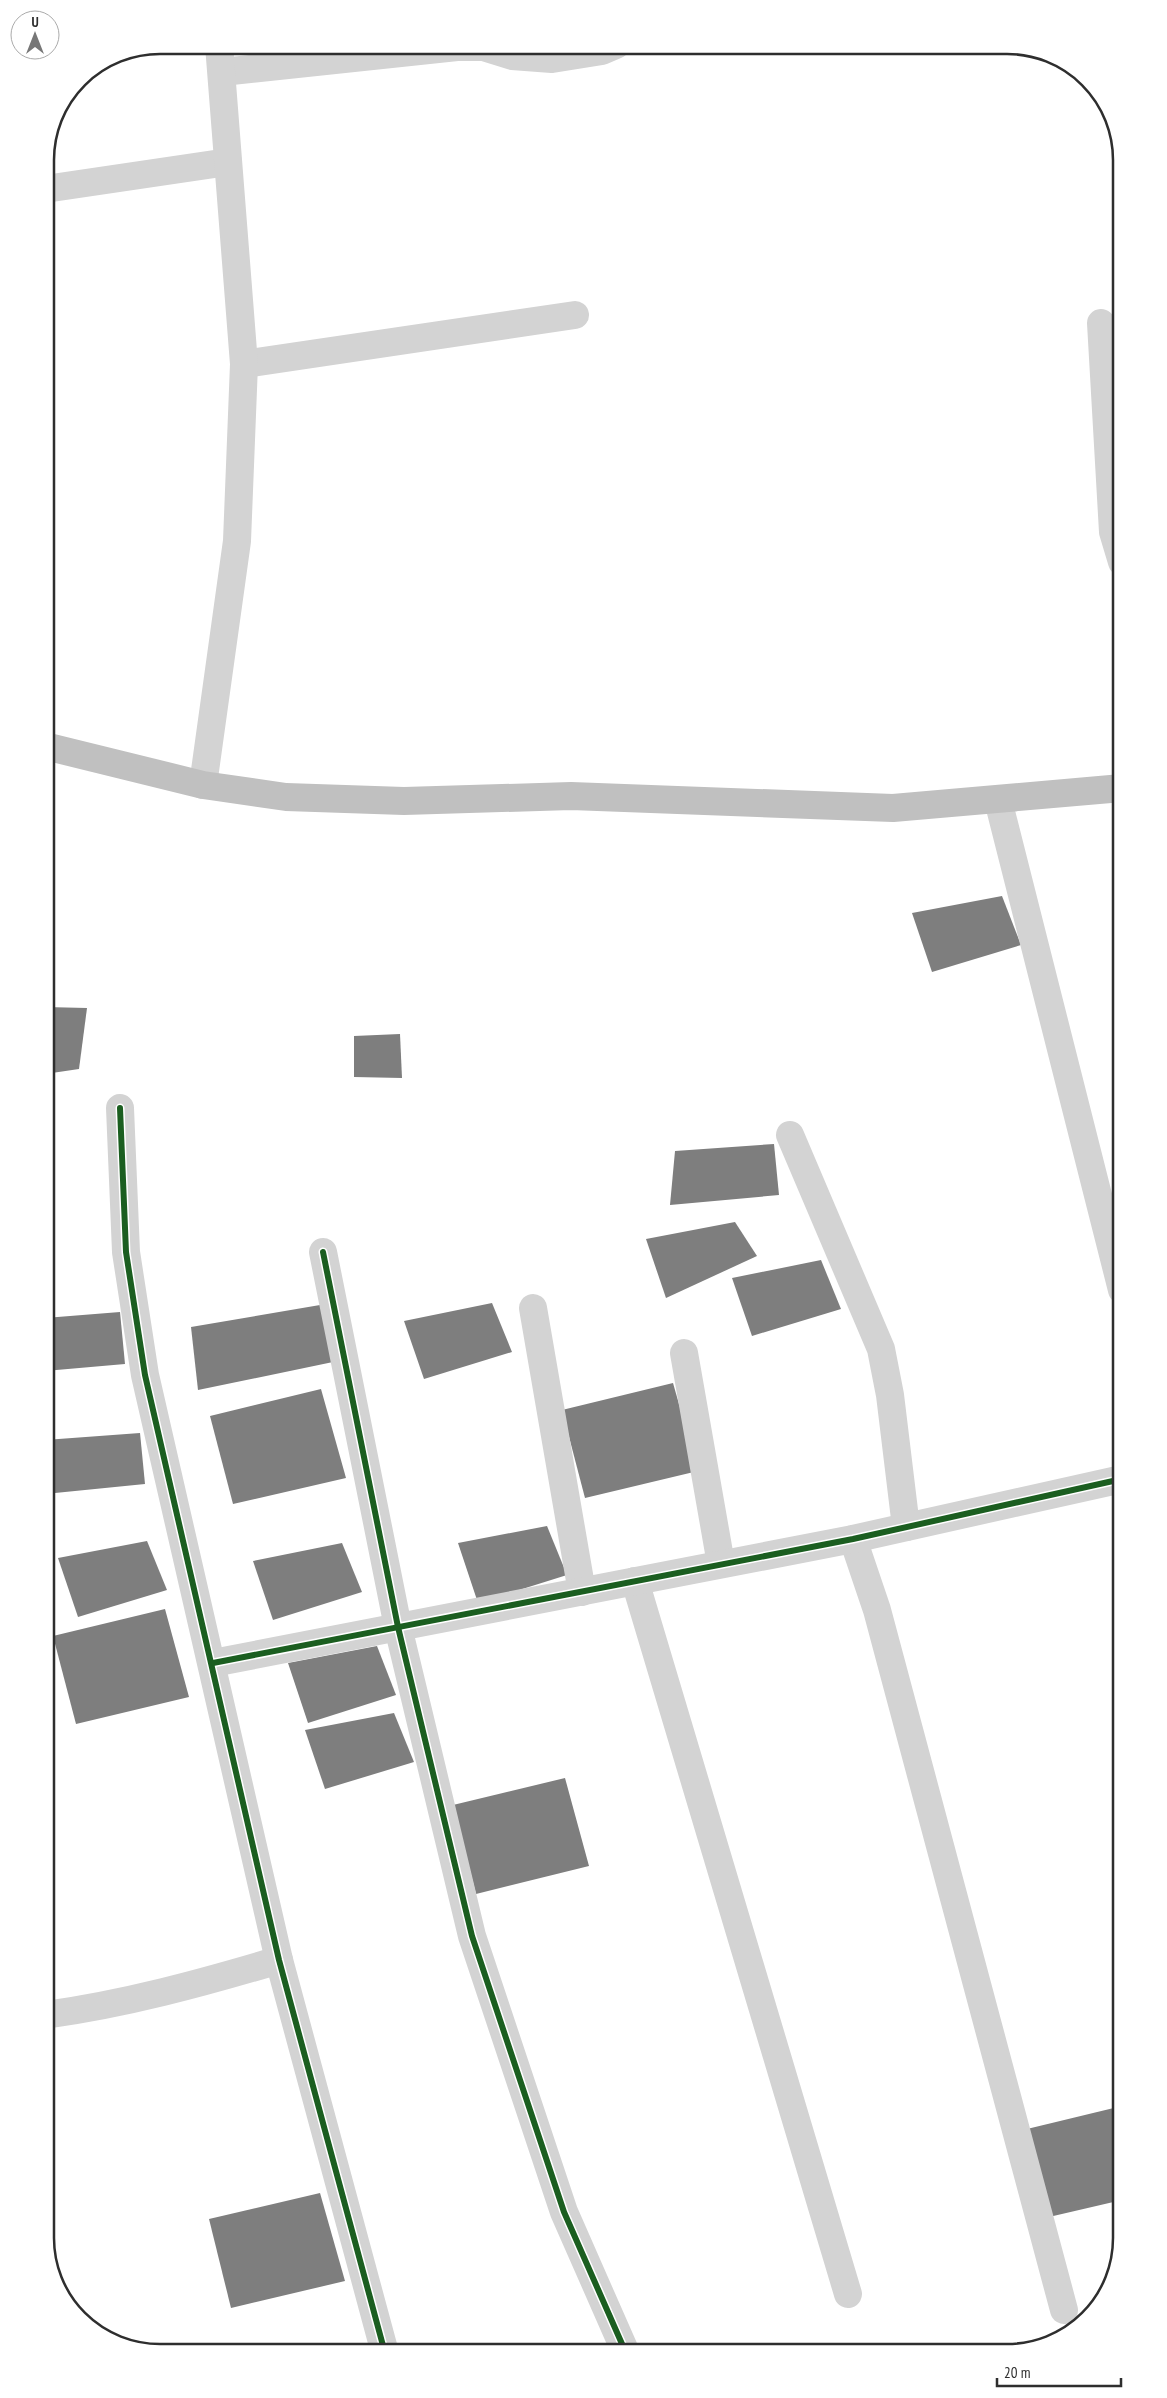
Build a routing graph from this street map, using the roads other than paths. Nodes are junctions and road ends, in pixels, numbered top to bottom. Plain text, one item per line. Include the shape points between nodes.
1 (220, 54) edge
2 (391, 54) edge
3 (506, 54) edge
4 (581, 54) edge
5 (222, 72) junction
6 (228, 162) junction
7 (54, 188) edge
8 (575, 315) dead end
9 (1101, 324) dead end
10 (244, 364) junction
11 (1113, 535) edge
12 (54, 748) edge
13 (203, 785) junction
14 (1113, 789) edge
15 (998, 800) junction
16 (120, 1108) dead end
17 (790, 1136) dead end
18 (323, 1252) dead end
19 (1113, 1254) edge
20 (533, 1308) dead end
21 (684, 1353) dead end
22 (1113, 1481) edge
23 (906, 1528) junction
24 (853, 1539) junction
25 (721, 1564) junction
26 (635, 1582) junction
27 (582, 1592) junction
28 (398, 1627) junction
29 (213, 1663) junction
30 (279, 1960) junction
31 (54, 2014) edge
32 (848, 2294) dead end
33 (1064, 2310) dead end
34 (383, 2344) edge
35 (622, 2344) edge

1 - 5 street
2 - 5 street
3 - 4 street via 552,58
5 - 6 street
6 - 7 street
6 - 10 street
8 - 10 street
9 - 11 street
10 - 13 street via 237,541
12 - 13 highway
13 - 15 highway via 286,798 404,801 572,796 893,808
14 - 15 highway
15 - 19 street
16 - 29 street via 126,1252 145,1375
17 - 23 street via 881,1349 890,1395
18 - 28 street
20 - 27 street
21 - 25 street
22 - 23 street
23 - 24 street
24 - 25 street
24 - 33 street via 877,1610
25 - 26 street
26 - 27 street
26 - 32 street
27 - 28 street
28 - 29 street
28 - 35 street via 472,1936 564,2212
29 - 30 street
30 - 31 street via 163,1994
30 - 34 street

